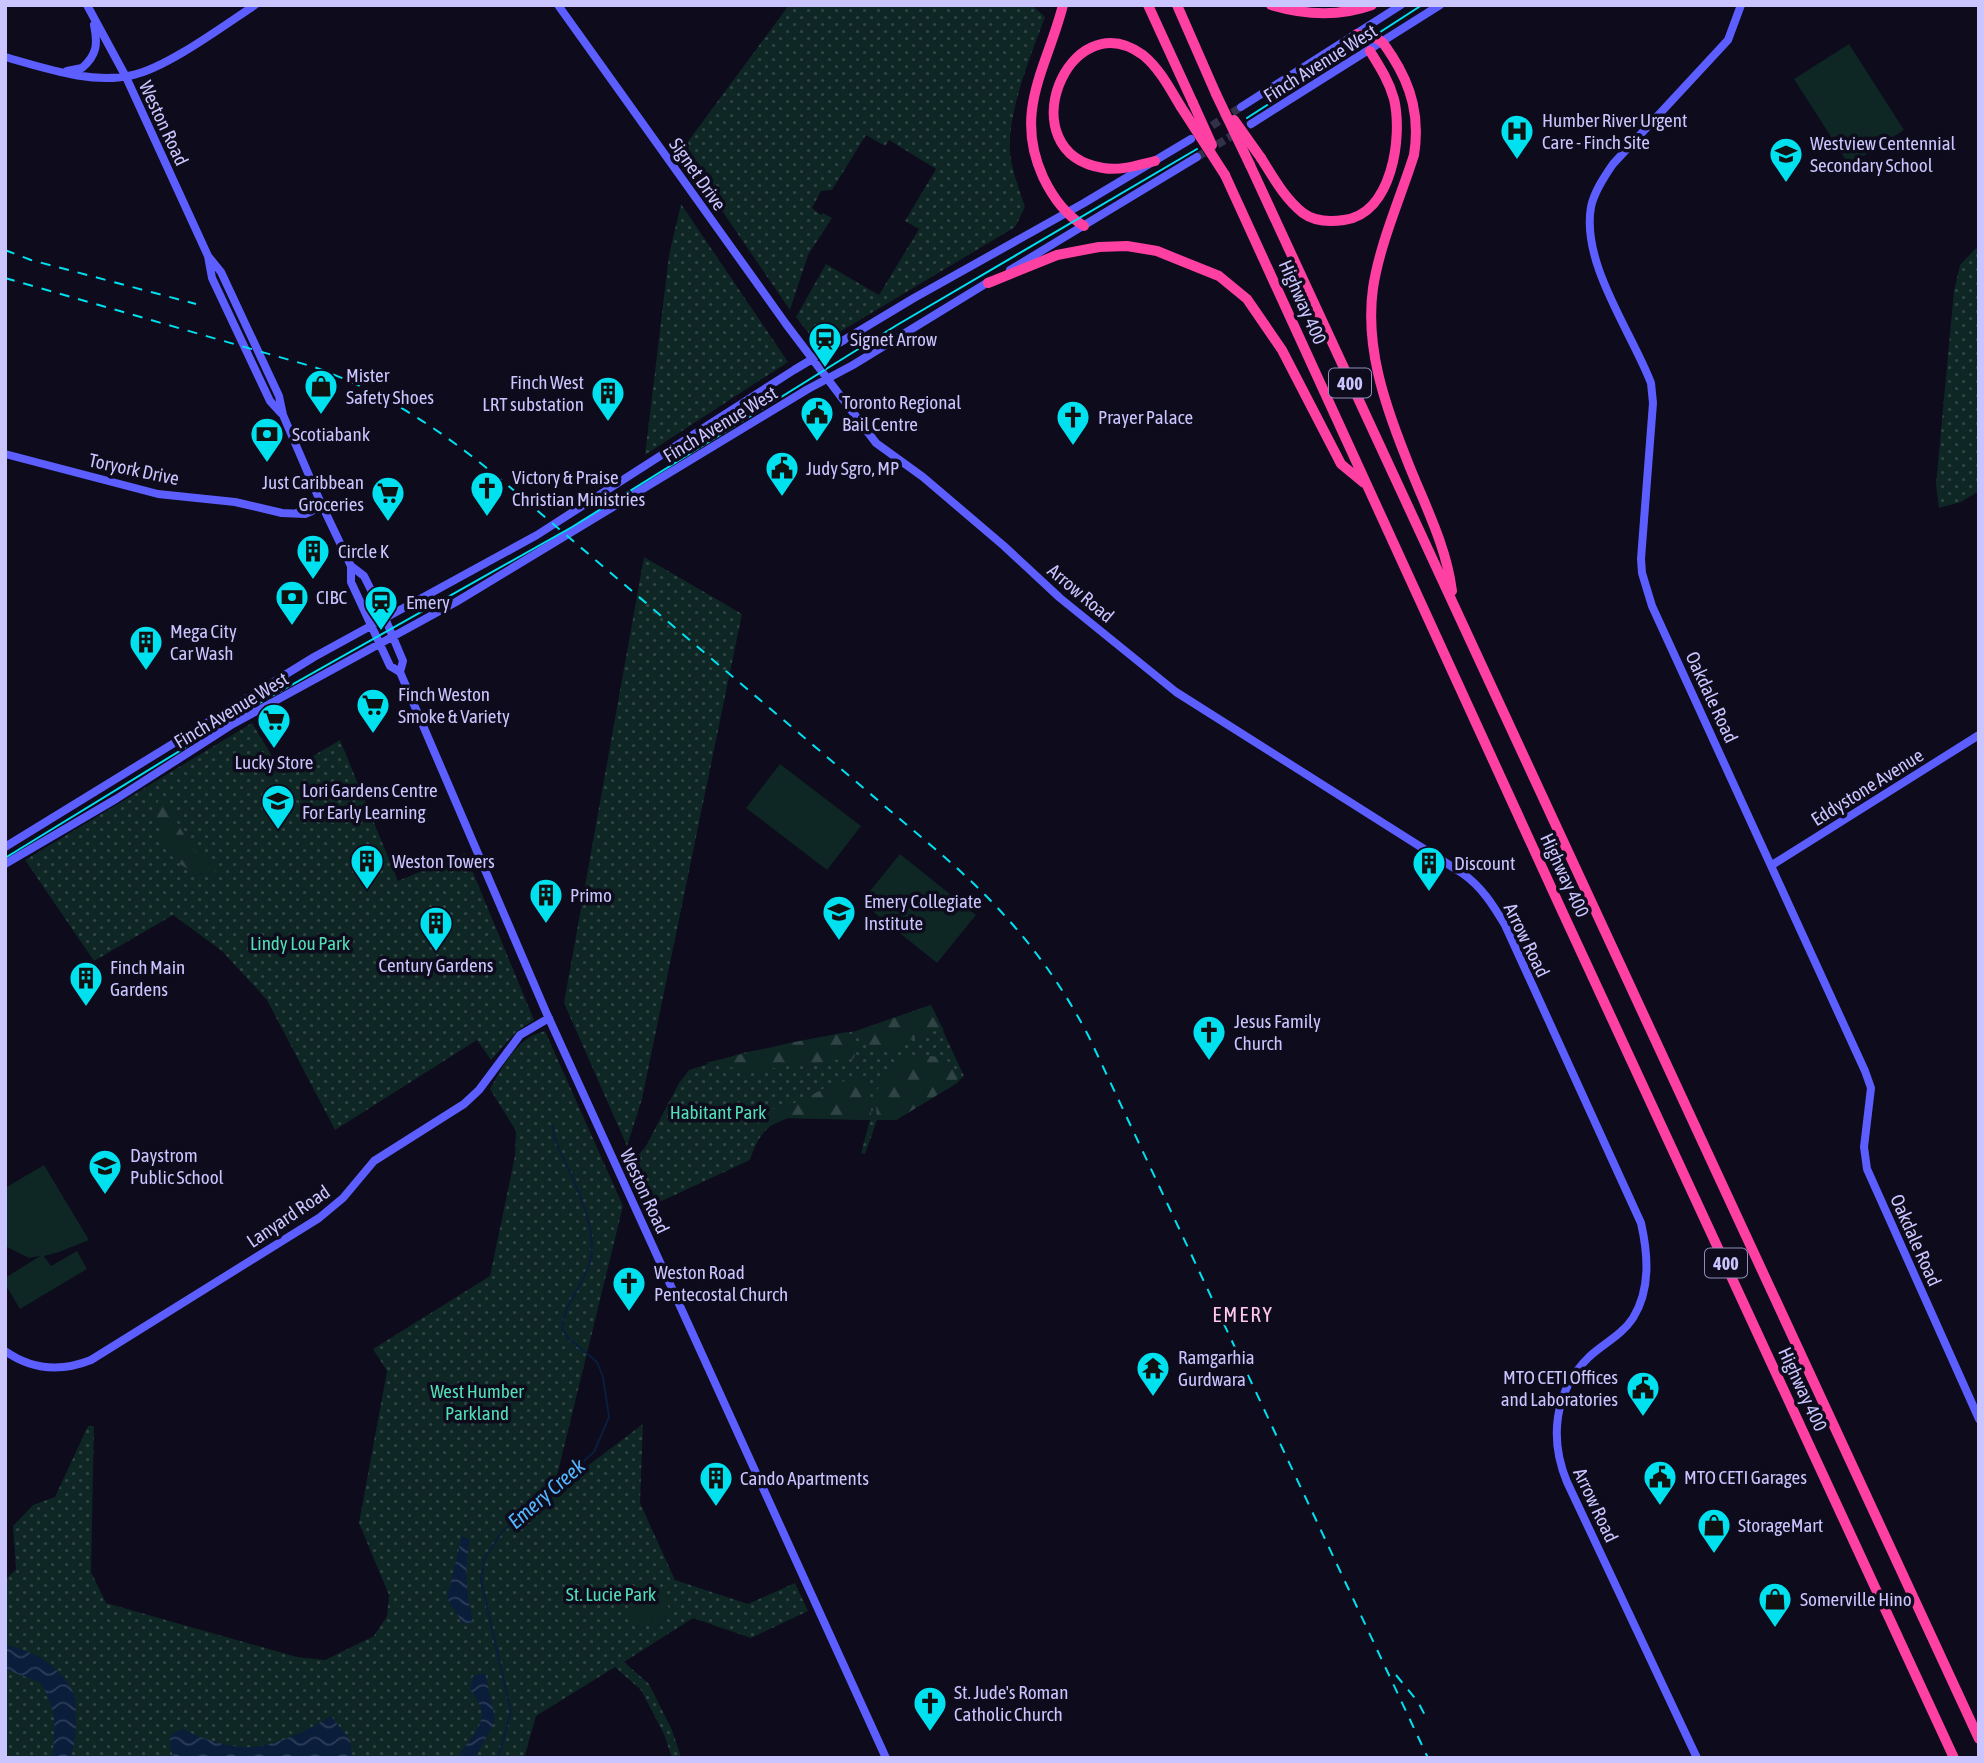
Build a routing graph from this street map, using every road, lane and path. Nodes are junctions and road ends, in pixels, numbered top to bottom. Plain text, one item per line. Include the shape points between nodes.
1 (87, 5) edge
2 (255, 5) edge
3 (558, 5) edge
4 (1063, 5) edge
5 (1148, 5) edge
6 (1177, 5) edge
7 (1271, 5) edge
8 (1372, 5) edge
9 (1401, 5) edge
10 (1440, 5) edge
11 (1741, 5) edge
12 (92, 16) junction
13 (1357, 34) junction
14 (1383, 43) junction
15 (1370, 51) junction
16 (5, 57) edge
17 (61, 71) junction
18 (125, 77) junction
19 (1216, 94) junction
20 (1241, 107) tunnel mouth
21 (1251, 124) tunnel mouth
22 (1191, 139) tunnel mouth
23 (1197, 157) tunnel mouth
24 (1155, 161) junction
25 (1226, 175) junction
26 (1068, 212) junction
27 (1084, 226) junction
28 (988, 283) junction
29 (813, 359) junction
30 (828, 377) junction
31 (5, 454) edge
32 (1366, 485) junction
33 (318, 502) junction
34 (351, 566) junction
35 (1453, 601) junction
36 (385, 618) junction
37 (372, 625) junction
38 (392, 637) junction
39 (380, 643) junction
40 (400, 672) junction
41 (1979, 735) edge
42 (5, 847) edge
43 (5, 864) edge
44 (1772, 865) junction
45 (550, 1018) junction
46 (5, 1351) edge
47 (1979, 1419) edge
48 (1979, 1740) edge
49 (886, 1758) edge
50 (1697, 1758) edge
51 (1954, 1758) edge

1 - 12 main road, Weston Road
2 - 18 main road via 166,61
3 - 29 main road, Signet Drive
4 - 26 highway via 1033,101 1030,135 1047,184
5 - 25 highway, Highway 400 / 400, bridge
6 - 19 highway, Highway 400 / 400
7 - 8 highway via 1322,15
9 - 13 main road, Finch Avenue West
10 - 14 main road, Finch Avenue West
11 - 44 main road, Oakdale Road via 1728,40 1601,182 1591,206 1590,235 1596,265 1651,383 1641,559 1649,599
12 - 17 main road via 98,42 94,54 82,68
12 - 18 main road, Weston Road
13 - 14 highway
13 - 20 main road, Finch Avenue West
14 - 15 main road, Finch Avenue West
14 - 35 highway via 1410,90 1416,141 1373,289 1373,338 1382,390 1447,560
15 - 19 highway, bridge via 1394,100 1396,143 1383,192 1349,220 1327,223 1304,214 1282,191
15 - 21 main road, Finch Avenue West
16 - 17 main road
17 - 18 main road via 85,77
18 - 33 main road, Weston Road via 279,396
19 - 35 highway, Highway 400 / 400, bridge
22 - 24 main road, Finch Avenue West
23 - 27 main road, Finch Avenue West
24 - 25 highway, bridge via 1111,169 1091,165 1072,153 1056,130 1055,92 1062,72 1085,48 1105,42 1126,45 1152,63
24 - 26 main road, Finch Avenue West
25 - 32 highway, Highway 400 / 400
26 - 27 highway
26 - 29 main road, Finch Avenue West
27 - 28 main road, Finch Avenue West
28 - 30 main road, Finch Avenue West
28 - 32 highway via 1057,256 1099,247 1157,251 1219,276 1247,299 1282,350 1341,464
29 - 30 main road, Signet Drive
29 - 36 main road, Finch Avenue West via 537,535
30 - 38 main road, Finch Avenue West
30 - 50 main road, Arrow Road via 876,443 923,477 1176,692 1462,873 1494,906 1641,1223 1647,1273 1641,1300 1625,1327 1588,1358 1568,1384 1558,1412 1557,1451 1567,1482
31 - 33 main road, Toryork Drive via 158,494 235,502 282,513 298,513 303,505
32 - 51 highway, Highway 400 / 400
33 - 34 main road, Weston Road
34 - 36 main road, Weston Road via 364,576
34 - 37 main road, Weston Road via 351,582
35 - 48 highway, Highway 400 / 400
36 - 37 main road, Finch Avenue West
36 - 38 main road, Weston Road
37 - 39 main road, Weston Road
37 - 42 main road, Finch Avenue West
38 - 39 main road, Finch Avenue West
38 - 40 main road, Weston Road via 403,661
39 - 40 main road, Weston Road via 390,666
39 - 43 main road, Finch Avenue West via 239,720
40 - 45 main road, Weston Road
41 - 44 main road, Eddystone Avenue
44 - 47 main road, Oakdale Road via 1871,1088 1864,1147 1867,1169
45 - 46 main road, Lanyard Road via 520,1035 464,1104 374,1161 319,1218 91,1360 58,1368 31,1365
45 - 49 main road, Weston Road

